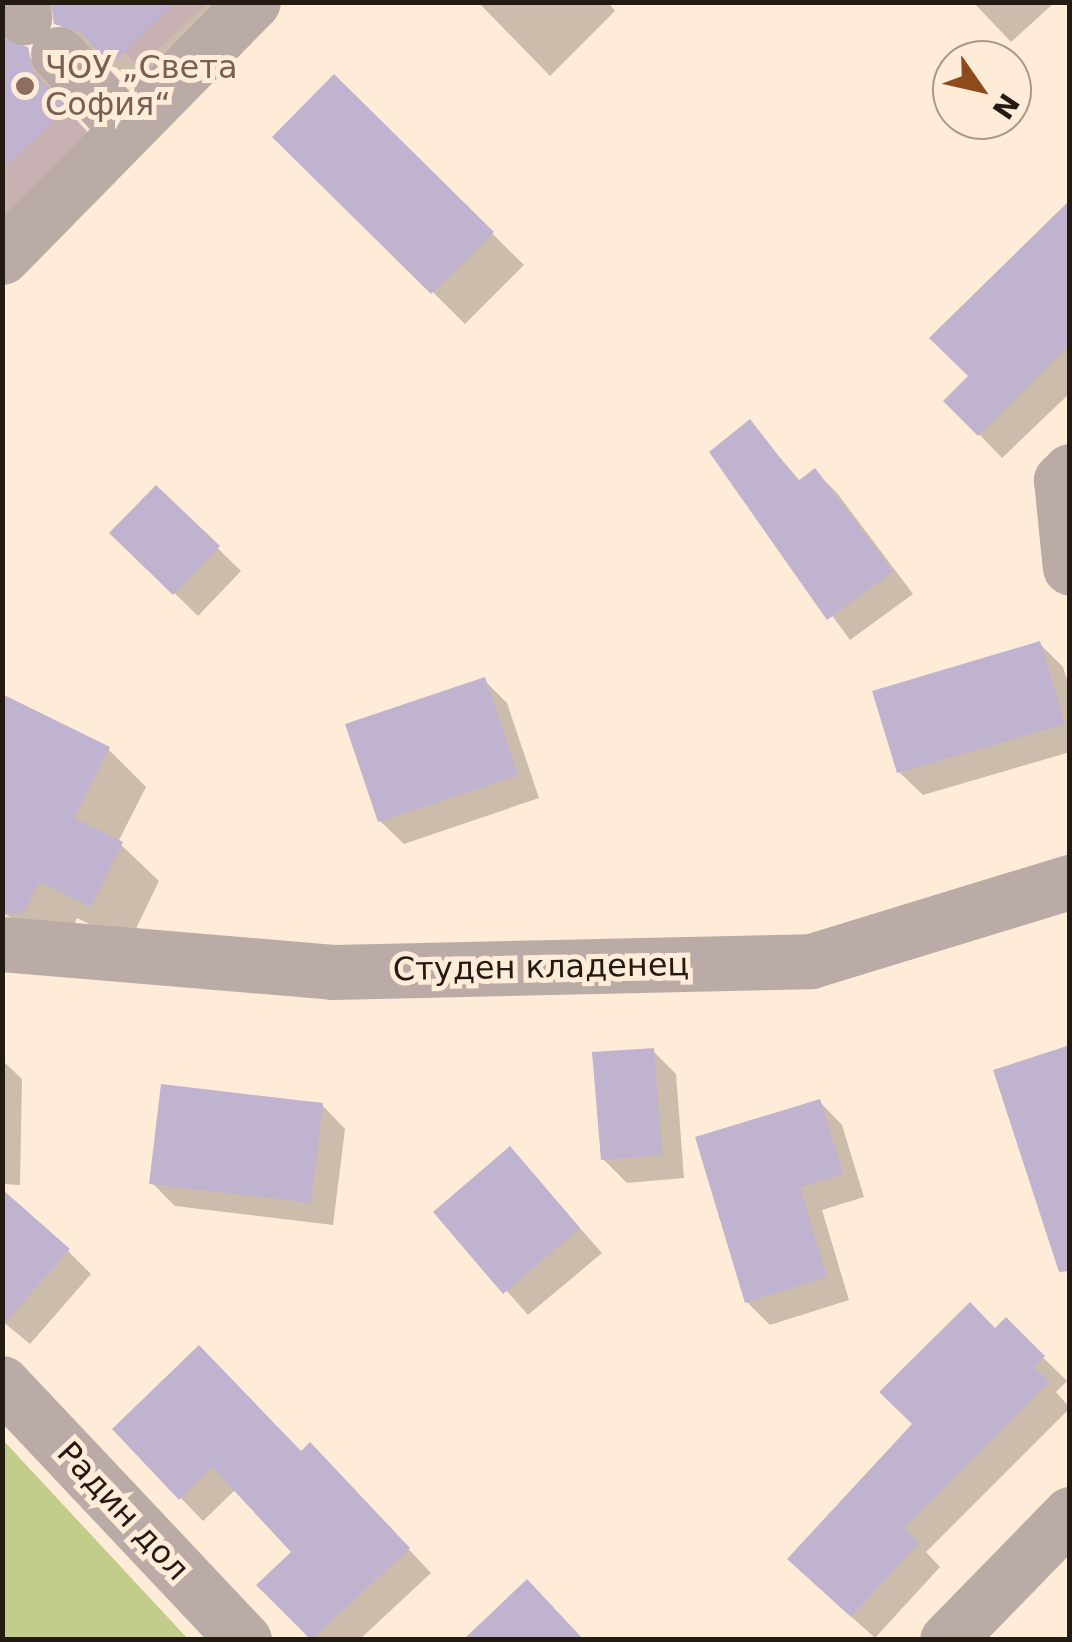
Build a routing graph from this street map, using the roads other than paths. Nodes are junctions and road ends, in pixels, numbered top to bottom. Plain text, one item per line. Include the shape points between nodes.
1 (253, 2) edge
2 (31, 25) edge
3 (127, 129) junction
4 (2, 257) edge
5 (1070, 472) edge
6 (1070, 568) edge
7 (1070, 882) edge
8 (2, 944) edge
9 (2, 1383) edge
10 (1070, 1514) edge
11 (244, 1640) edge
12 (948, 1640) edge

1 - 3 street
2 - 3 street
3 - 4 street
5 - 6 street via 1061,480
7 - 8 street, Студен кладенец via 811,961 333,972
9 - 11 street, Радин дол
10 - 12 street

